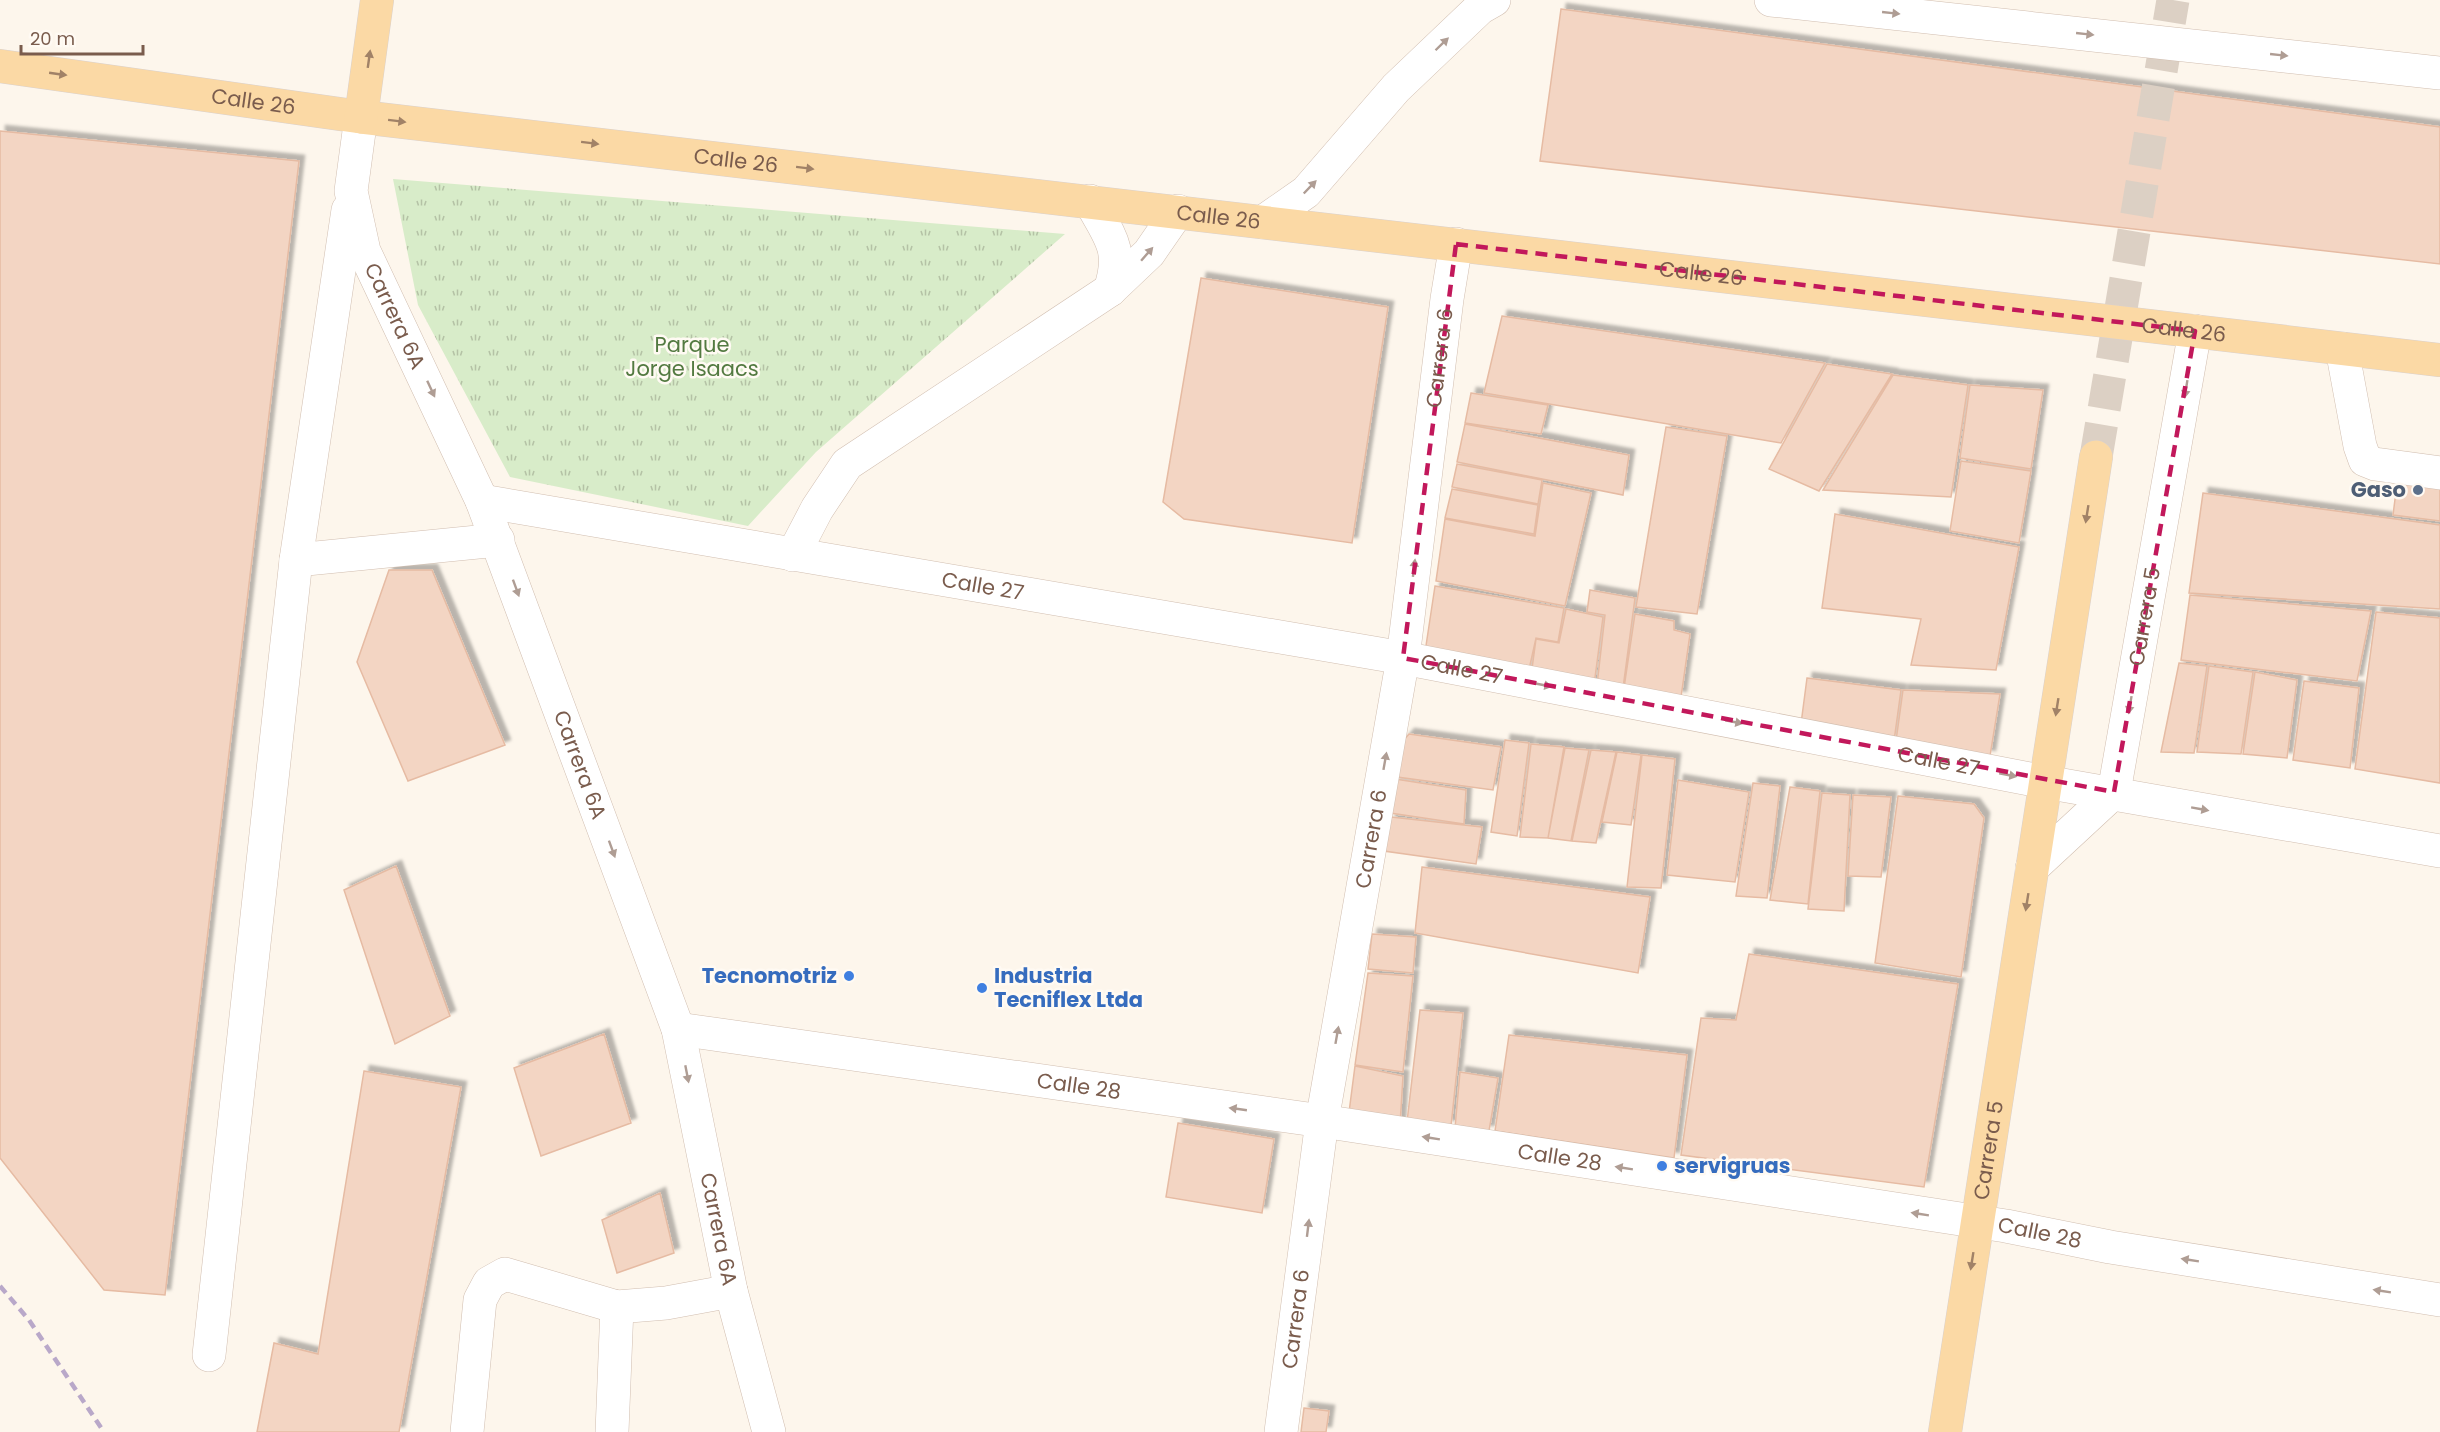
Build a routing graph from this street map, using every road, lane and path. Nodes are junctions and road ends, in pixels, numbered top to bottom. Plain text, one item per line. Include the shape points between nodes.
1 (378, 0) edge
2 (1494, 0) edge
3 (1771, 0) edge
4 (0, 66) edge
5 (2440, 73) edge
6 (361, 117) junction
7 (351, 191) junction
8 (1090, 201) junction
9 (1178, 212) junction
10 (1263, 222) junction
11 (1456, 244) junction
12 (1110, 290) junction
13 (2195, 331) junction
14 (2342, 350) junction
15 (2440, 360) edge
16 (2096, 456) tunnel mouth
17 (2440, 473) edge
18 (482, 501) junction
19 (498, 540) junction
20 (793, 555) junction
21 (296, 560) junction
22 (1403, 658) junction
23 (2045, 782) junction
24 (2114, 792) junction
25 (2440, 851) edge
26 (2032, 868) junction
27 (678, 1029) junction
28 (1322, 1121) junction
29 (1978, 1223) junction
30 (731, 1291) junction
31 (2440, 1300) edge
32 (618, 1307) junction
33 (209, 1355) dead end
34 (467, 1432) edge
35 (612, 1432) edge
36 (769, 1432) edge
37 (1281, 1432) edge
38 (1945, 1432) edge

6 -> 1 main road
10 -> 2 street via 1306,192 1396,88 1480,8
3 -> 5 street
4 -> 6 main road, Calle 26
6 - 7 street, Carrera 6A
6 -> 8 main road, Calle 26
7 -> 18 street, Carrera 6A via 364,251
7 - 21 street
8 - 9 main road, Calle 26
8 - 12 street via 1116,251 1116,273
9 - 10 main road, Calle 26
12 -> 9 street via 1149,253
10 - 11 main road, Calle 26
11 - 13 main road, Calle 26
22 -> 11 street, Carrera 6
12 - 20 street via 848,464 817,509
13 - 14 main road, Calle 26
13 -> 24 street, Carrera 5
14 - 15 main road, Calle 26
14 - 17 street via 2365,460
16 -> 23 main road, Carrera 5
18 - 19 street, Carrera 6A
18 - 20 street, Calle 27
19 - 21 street
19 -> 27 street, Carrera 6A
20 - 22 street, Calle 27
21 - 33 street
22 -> 23 street, Calle 27
28 -> 22 street, Carrera 6
23 - 24 street, Calle 27
23 - 26 main road, Carrera 5
24 -> 25 street, Calle 27
24 - 26 street
26 -> 29 main road, Carrera 5
28 -> 27 street, Calle 28
27 -> 30 street, Carrera 6A
29 -> 28 street, Calle 28
37 -> 28 street, Carrera 6
31 -> 29 street, Calle 28
29 -> 38 main road, Carrera 5
30 - 32 street
30 - 36 street, Carrera 6A
32 - 34 street via 505,1274 489,1283 480,1300
32 - 35 street

